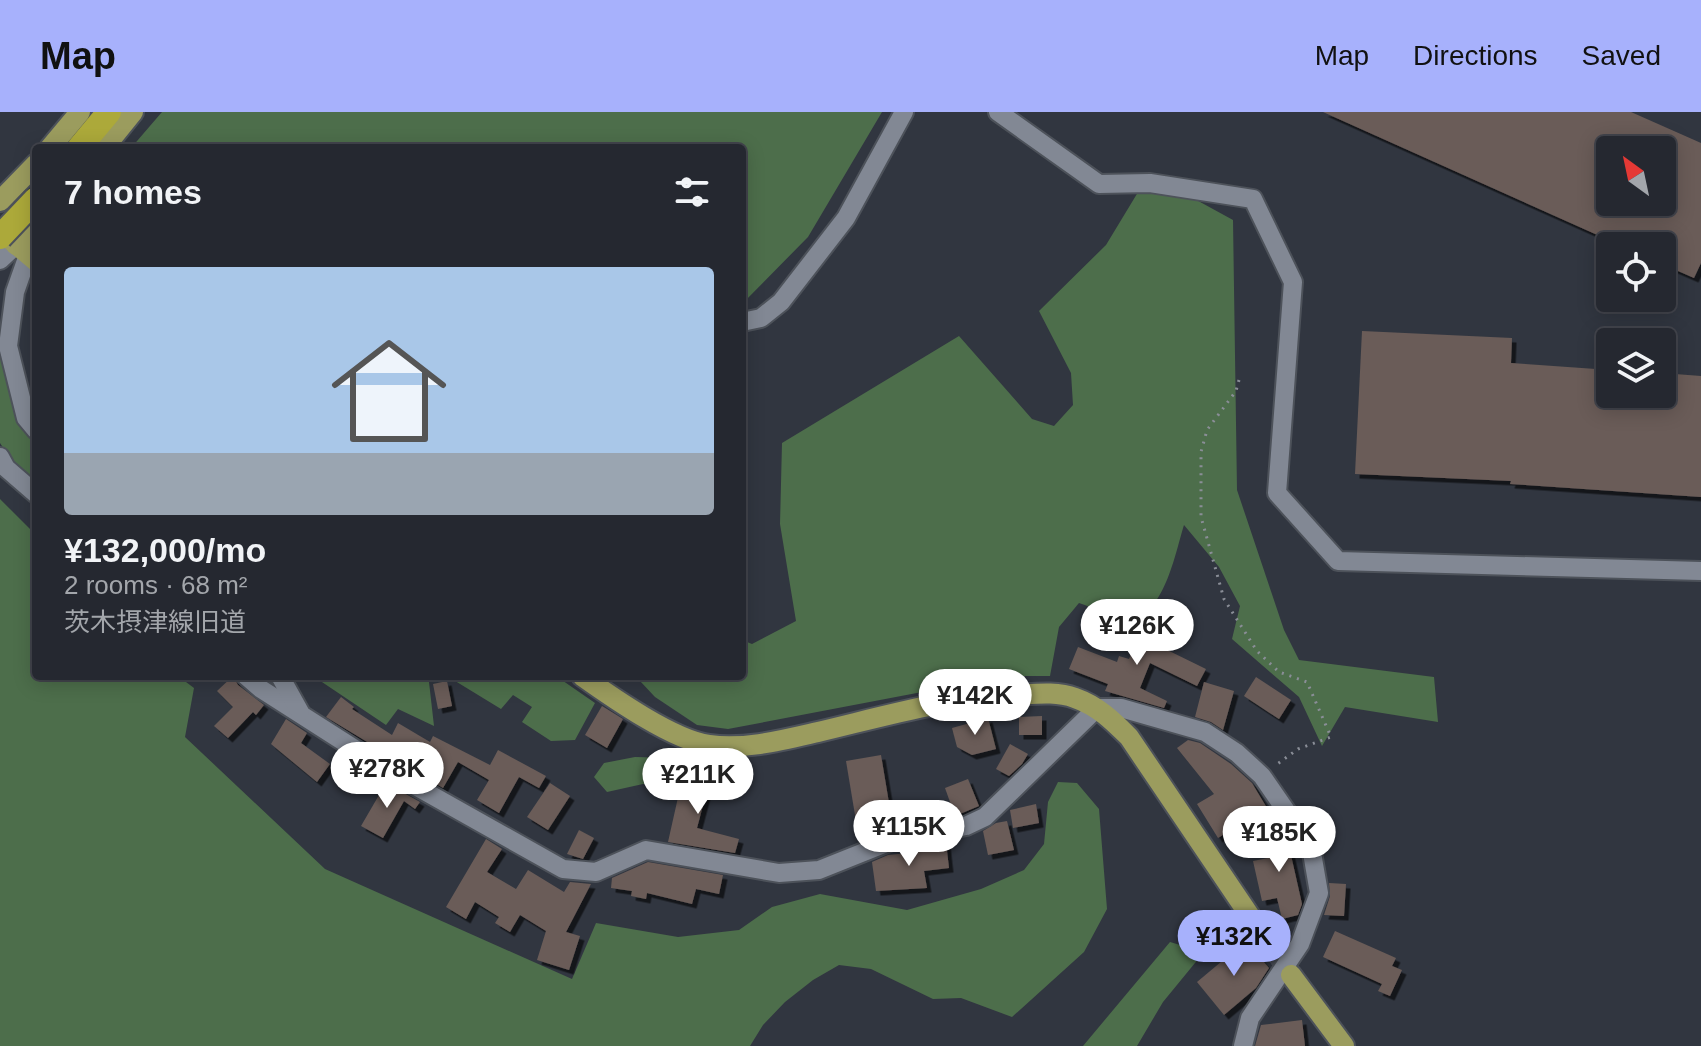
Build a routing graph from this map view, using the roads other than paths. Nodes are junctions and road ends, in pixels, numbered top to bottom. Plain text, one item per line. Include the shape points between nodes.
1 (80, 112) edge
2 (109, 112) edge
3 (133, 112) edge
4 (904, 112) edge
5 (998, 112) edge
6 (53, 144) edge
7 (82, 144) edge
8 (107, 144) edge
9 (32, 168) edge
10 (0, 201) edge
11 (32, 212) edge
12 (0, 231) edge
13 (32, 233) edge
14 (20, 250) edge
15 (0, 260) edge
16 (746, 321) edge
17 (4, 346) edge
18 (32, 425) edge
19 (0, 457) edge
20 (32, 491) edge
21 (1701, 571) edge
22 (251, 680) edge
23 (282, 680) edge
24 (588, 680) edge
25 (1097, 708) junction
26 (302, 716) junction
27 (1258, 928) tunnel mouth
28 (1291, 975) tunnel mouth
29 (1243, 1046) edge
30 (1344, 1046) edge

1 - 6 main road
2 - 7 highway
3 - 8 main road
4 - 16 street via 846,218 781,302 761,318
5 - 21 street via 1099,184 1150,183 1253,199 1293,282 1277,493 1338,561
9 - 10 main road
11 - 14 highway, bridge
12 - 14 main road
13 - 14 main road
14 - 15 street
14 - 17 street
17 - 18 street
19 - 20 street
22 - 26 street
23 - 26 street
24 - 25 main road via 679,736 708,745 779,740 993,696 1052,694
25 - 26 street via 985,817 966,826 894,840 819,870 779,873 646,850 596,872 563,869
25 - 27 main road via 1129,737
25 - 29 street via 1121,708 1205,732 1262,776 1311,847 1319,893 1300,944 1250,1018
28 - 30 main road

